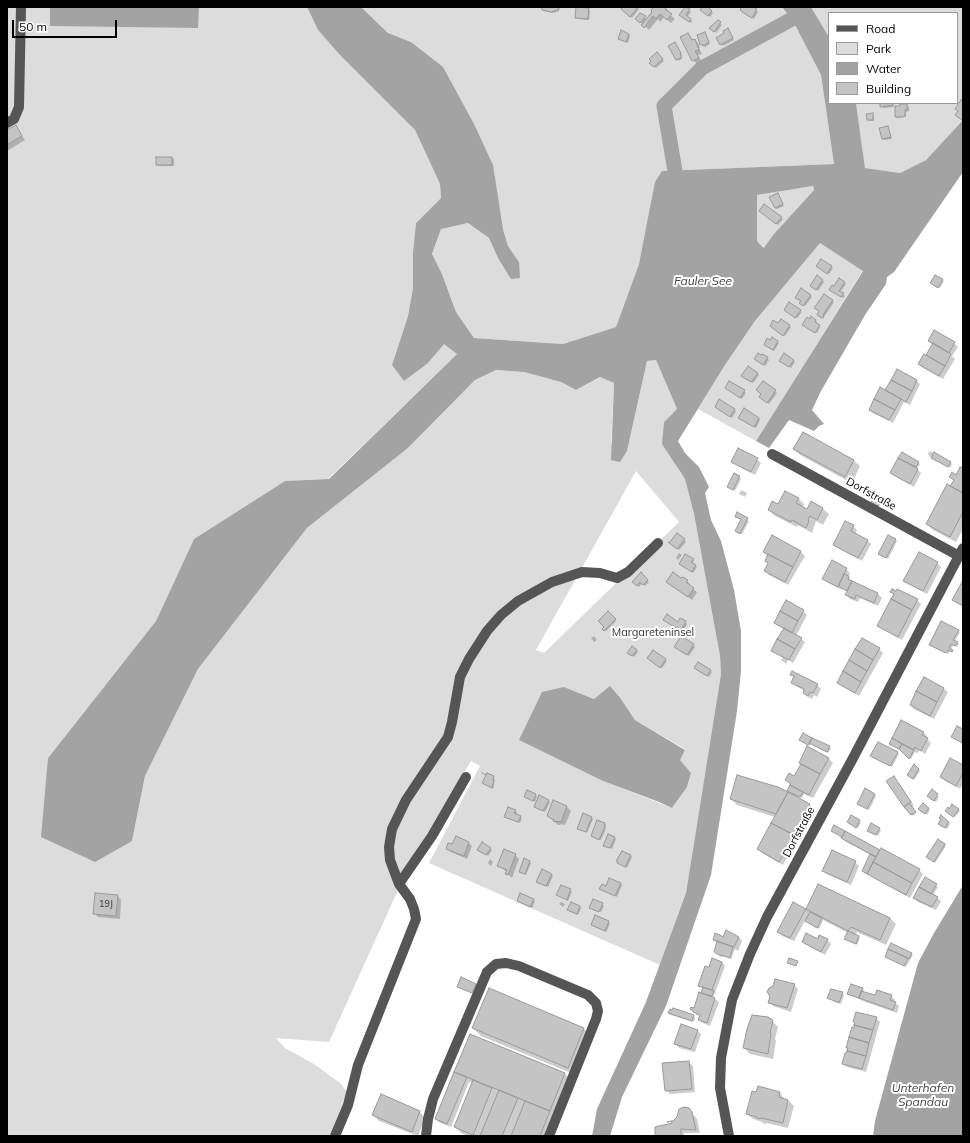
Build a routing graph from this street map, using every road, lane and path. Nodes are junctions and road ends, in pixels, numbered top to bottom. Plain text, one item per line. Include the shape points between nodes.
1 (21, 7) edge
2 (7, 123) edge
3 (772, 454) dead end
4 (658, 543) dead end
5 (961, 552) edge
6 (466, 777) dead end
7 (399, 884) junction
8 (336, 1136) edge
9 (426, 1136) edge
10 (549, 1136) edge
11 (729, 1136) edge

1 - 2 street via 19,107 14,119
3 - 5 street, Dorfstraße
4 - 7 street via 628,572 617,578 600,573 582,572 552,582 518,600 487,631 460,677 448,737 406,800 392,830 388,847
5 - 11 street, Dorfstraße via 767,917 750,954 732,1000 721,1058 720,1088
6 - 7 street via 432,836
7 - 8 street via 414,909 416,919 358,1065
9 - 10 street via 433,1099 487,972 496,964 506,963 588,995 596,1003 598,1011

